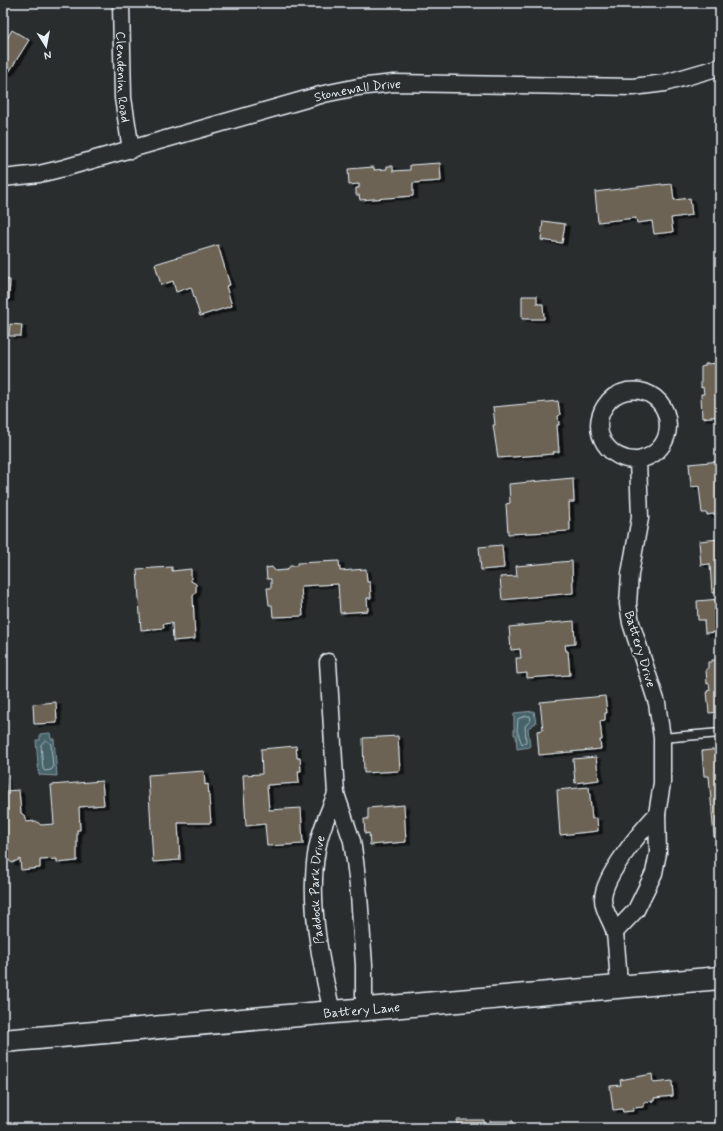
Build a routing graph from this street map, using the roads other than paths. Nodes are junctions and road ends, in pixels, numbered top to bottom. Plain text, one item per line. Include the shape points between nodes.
1 (121, 3) edge
2 (720, 67) edge
3 (131, 150) junction
4 (3, 178) edge
5 (638, 460) junction
6 (328, 662) dead end
7 (720, 733) edge
8 (662, 738) junction
9 (336, 794) junction
10 (657, 814) junction
11 (614, 932) junction
12 (720, 978) edge
13 (619, 986) junction
14 (364, 1009) junction
15 (332, 1012) junction
16 (3, 1041) edge

1 - 3 street, Clendenin Road via 123,91
2 - 3 street, Stonewall Drive via 665,83 633,87 394,83 358,87 324,94
3 - 4 street, Stonewall Drive via 39,174
5 - 5 street via 650,456 662,445 667,434 668,422 664,409 654,397 644,392 628,391 617,395 606,404 600,415 599,432 606,446 615,455
5 - 8 street, Battery Drive via 640,518 630,574 628,604 631,623 657,703
6 - 9 street, Paddock Park Drive
7 - 8 lane
8 - 10 street, Battery Drive via 662,783
9 - 14 street, Paddock Park Drive via 352,841 355,861 364,965
9 - 15 street, Paddock Park Drive via 319,840 315,875 318,945
10 - 11 street, Battery Drive via 658,853 654,873 636,910
10 - 11 street via 627,849 605,888 603,900
11 - 13 street
12 - 13 main road, Battery Lane
13 - 14 main road, Battery Lane
14 - 15 main road, Battery Lane
15 - 16 main road, Battery Lane

